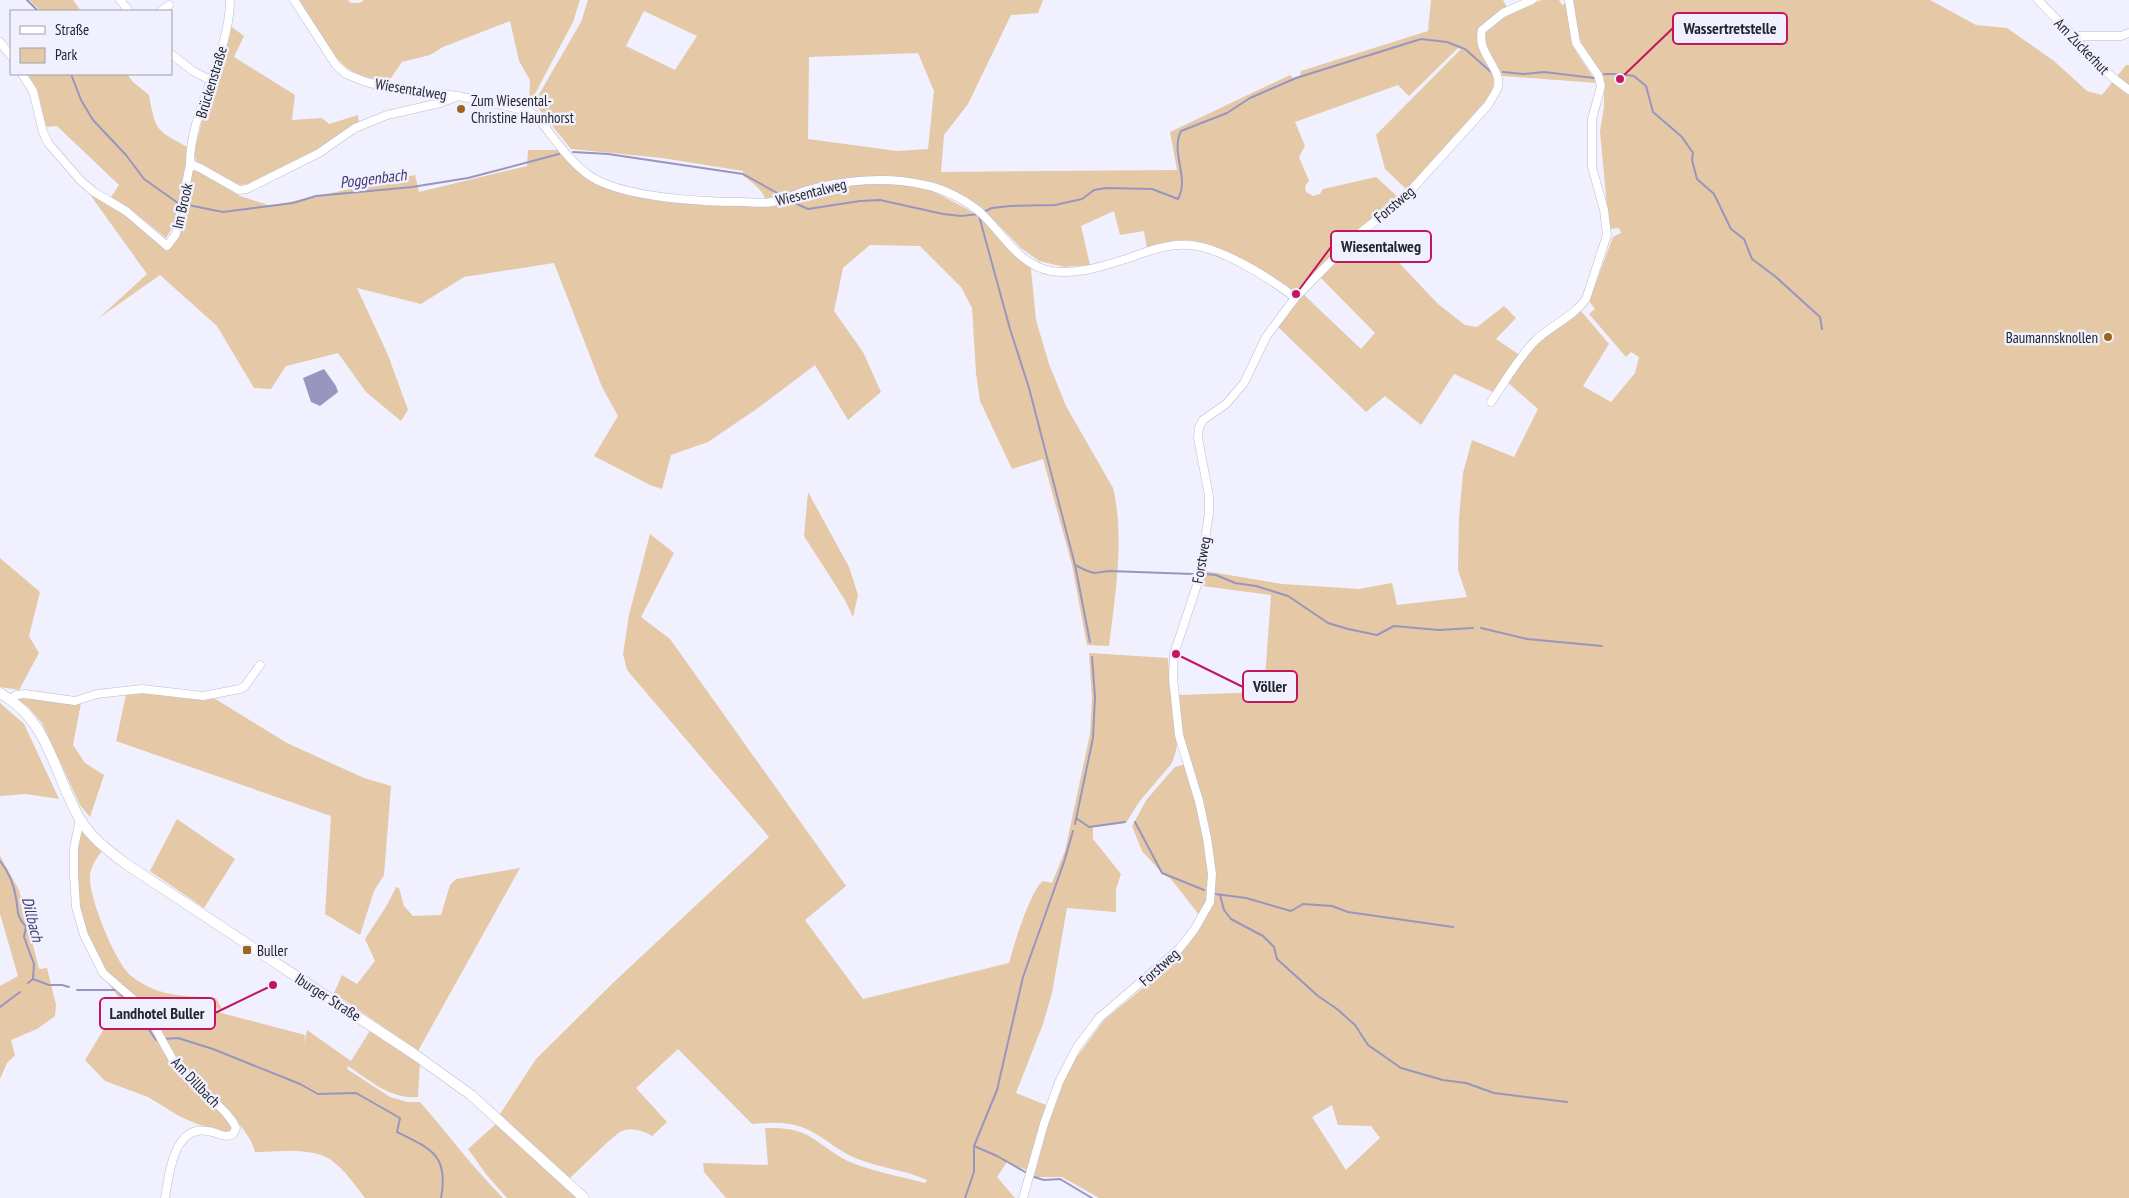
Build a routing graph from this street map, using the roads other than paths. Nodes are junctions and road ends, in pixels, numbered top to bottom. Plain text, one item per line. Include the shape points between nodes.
1 (120, 0) edge
2 (230, 0) edge
3 (294, 0) edge
4 (1532, 0) edge
5 (1569, 0) edge
6 (2038, 0) edge
7 (168, 5) dead end
8 (128, 10) edge
9 (162, 10) edge
10 (2129, 33) edge
11 (2074, 36) junction
12 (0, 42) edge
13 (10, 55) edge
14 (172, 55) edge
15 (23, 75) edge
16 (210, 80) junction
17 (2129, 90) edge
18 (458, 96) junction
19 (190, 164) junction
20 (1295, 298) junction
21 (1491, 402) dead end
22 (260, 665) dead end
23 (0, 693) edge
24 (11, 699) junction
25 (80, 819) junction
26 (165, 1198) edge
27 (584, 1198) edge
28 (1023, 1198) edge

1 - 8 street
2 - 16 street, Brückenstraße via 224,42
3 - 18 street, Wiesentalweg via 336,65 346,74 391,88
4 - 20 street, Forstweg via 1503,13 1482,30 1482,44 1498,80 1495,94 1488,104 1410,193 1355,237
5 - 21 street via 1576,42 1600,80 1592,119 1592,166 1607,235 1586,299 1536,340
6 - 11 street, Am Zuckerhut
7 - 9 street
10 - 11 street via 2121,36
11 - 17 street, Am Zuckerhut via 2112,77
12 - 13 street
14 - 16 street
15 - 19 street, Im Brook via 33,91 42,132 48,143 81,182 126,210 167,246 176,234
16 - 19 street, Brückenstraße
18 - 19 street, Im Brook via 387,115 354,128 319,153 247,189 239,190
18 - 20 street, Wiesentalweg via 529,111 577,166 591,177 647,194 708,202 772,202 848,181 923,184 938,188 980,213 1021,256 1049,271 1087,271 1154,249 1192,245 1251,269
20 - 28 street, Forstweg via 1266,337 1236,393 1198,428 1209,513 1199,579 1174,654 1173,678 1179,735 1207,838 1212,874 1210,902 1179,949 1100,1018 1077,1047 1059,1082
22 - 24 street via 240,689 203,696 142,689 97,694 75,701 25,694
23 - 24 main road, Iburger Straße
24 - 25 main road, Iburger Straße via 37,725
25 - 26 street, Am Dillbach via 74,848 76,907 84,935 99,966 152,1024 173,1060 226,1113 236,1128 228,1136 201,1131 184,1138 175,1152
25 - 27 main road, Iburger Straße via 98,842 126,864 471,1095

